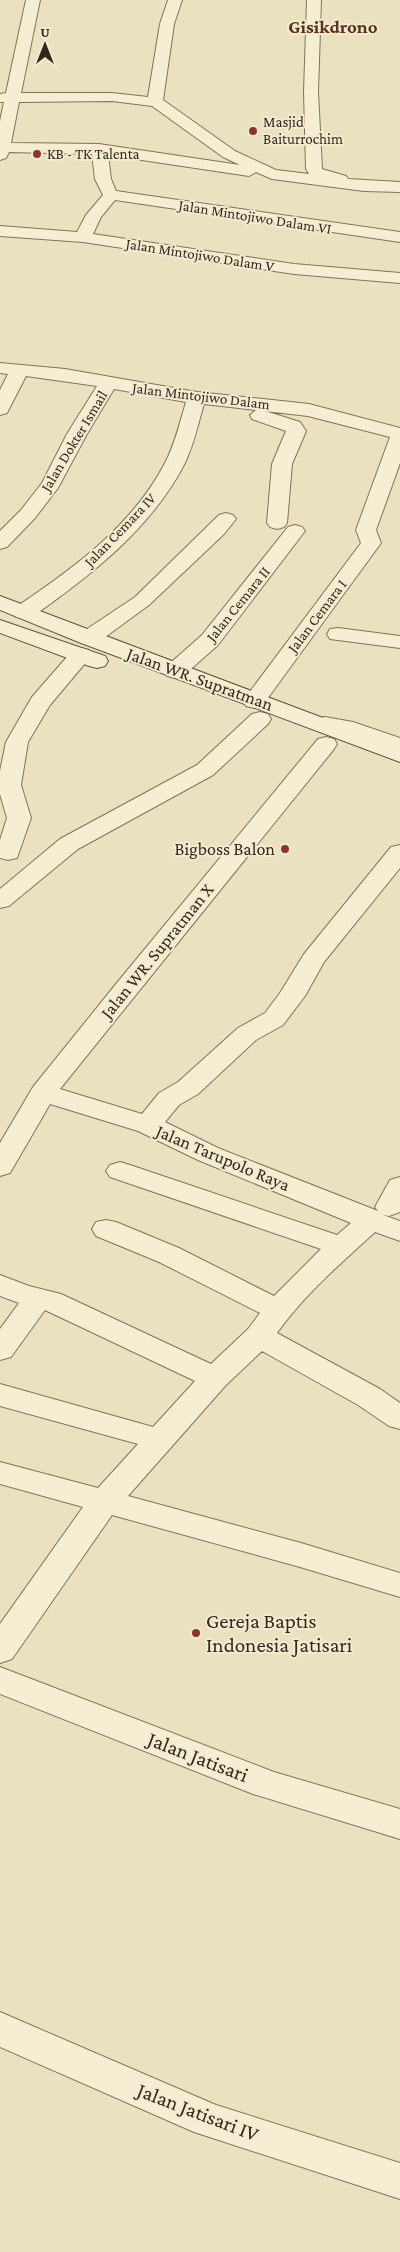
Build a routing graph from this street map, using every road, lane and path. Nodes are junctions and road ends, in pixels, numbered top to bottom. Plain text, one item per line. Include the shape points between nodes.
1 (33, 0) edge
2 (175, 0) edge
3 (314, 0) edge
4 (155, 102) junction
5 (5, 105) edge
6 (99, 149) junction
7 (1, 151) edge
8 (229, 154) junction
9 (272, 174) junction
10 (400, 186) edge
11 (111, 195) junction
12 (0, 231) edge
13 (83, 236) junction
14 (400, 237) edge
15 (400, 278) edge
16 (0, 368) edge
17 (19, 371) junction
18 (108, 384) junction
19 (197, 398) junction
20 (247, 403) junction
21 (0, 409) edge
22 (400, 435) edge
23 (226, 519) dead end
24 (0, 543) edge
25 (0, 602) edge
26 (24, 612) junction
27 (0, 626) edge
28 (338, 634) dead end
29 (400, 642) edge
30 (85, 646) junction
31 (175, 671) junction
32 (257, 710) junction
33 (322, 734) junction
34 (400, 745) edge
35 (400, 755) edge
36 (400, 774) edge
37 (400, 852) edge
38 (4, 853) edge
39 (44, 864) junction
40 (0, 901) edge
41 (43, 1093) junction
42 (148, 1125) junction
43 (0, 1167) edge
44 (120, 1171) dead end
45 (387, 1204) edge
46 (106, 1229) dead end
47 (400, 1232) edge
48 (341, 1246) junction
49 (0, 1284) edge
50 (38, 1299) junction
51 (278, 1310) junction
52 (259, 1336) junction
53 (0, 1350) edge
54 (215, 1378) junction
55 (0, 1395) edge
56 (400, 1418) edge
57 (158, 1439) junction
58 (0, 1474) edge
59 (104, 1502) junction
60 (400, 1585) edge
61 (0, 1650) edge
62 (0, 1680) edge
63 (400, 1824) edge
64 (0, 2029) edge
65 (400, 2181) edge

1 - 5 street
2 - 4 street via 167,24
3 - 10 street via 310,92 315,172 340,179
4 - 5 street via 112,97
4 - 8 street
5 - 7 street
5 - 8 street via 85,103 131,107 197,144
6 - 7 street
6 - 9 street
6 - 11 street via 101,178
8 - 9 street
9 - 10 street via 364,186
11 - 13 street via 94,215
11 - 14 street, Jalan Mintojiwo Dalam VI
12 - 13 street, Jalan Mintojiwo Dalam V
13 - 15 street, Jalan Mintojiwo Dalam V via 294,269
16 - 17 street, Jalan Mintojiwo Dalam
17 - 18 street, Jalan Mintojiwo Dalam via 65,375
17 - 21 street
18 - 19 street, Jalan Mintojiwo Dalam
18 - 24 street, Jalan Dokter Ismail via 51,484
19 - 20 street, Jalan Mintojiwo Dalam
19 - 26 street, Jalan Cemara IV via 176,462 155,498 98,558
20 - 22 street, Jalan Mintojiwo Dalam via 309,410
20 - 31 street, Jalan Cemara II via 258,414 293,426 296,431 282,464 286,527 210,640
22 - 32 street, Jalan Cemara I via 366,530 371,543
23 - 30 street via 142,601
25 - 26 street, Jalan WR. Supratman
26 - 30 street, Jalan WR. Supratman
27 - 30 street, Jalan WR. Supratman
28 - 29 street
30 - 31 street, Jalan WR. Supratman
30 - 32 street, Jalan WR. Supratman
30 - 38 street via 40,702 17,742 9,785 19,818
31 - 32 street, Jalan WR. Supratman
32 - 33 street, Jalan WR. Supratman
32 - 39 street, Jalan WR. Supratman via 205,770 69,844
33 - 34 street via 345,727
33 - 35 street, Jalan WR. Supratman
33 - 36 street, Jalan WR. Supratman
33 - 41 street, Jalan WR. Supratman X
37 - 42 street via 313,958 292,996 274,1019 247,1034 188,1088 170,1099
38 - 39 street
39 - 40 street, Jalan WR. Supratman
41 - 42 street, Jalan Tarupolo Raya
41 - 43 street, Jalan WR. Supratman X
42 - 45 street, Jalan Tarupolo Raya via 208,1154
44 - 48 street
45 - 47 street, Jalan Tarupolo Raya
45 - 48 street
46 - 51 street via 169,1255
48 - 51 street
49 - 50 street
50 - 53 street
50 - 54 street via 51,1301
51 - 52 street
52 - 54 street
52 - 56 street via 369,1397
54 - 57 street
55 - 57 street
57 - 59 street
58 - 59 street
59 - 60 street
59 - 61 street
62 - 63 street, Jalan Jatisari via 266,1784
64 - 65 street, Jalan Jatisari IV via 208,2120

